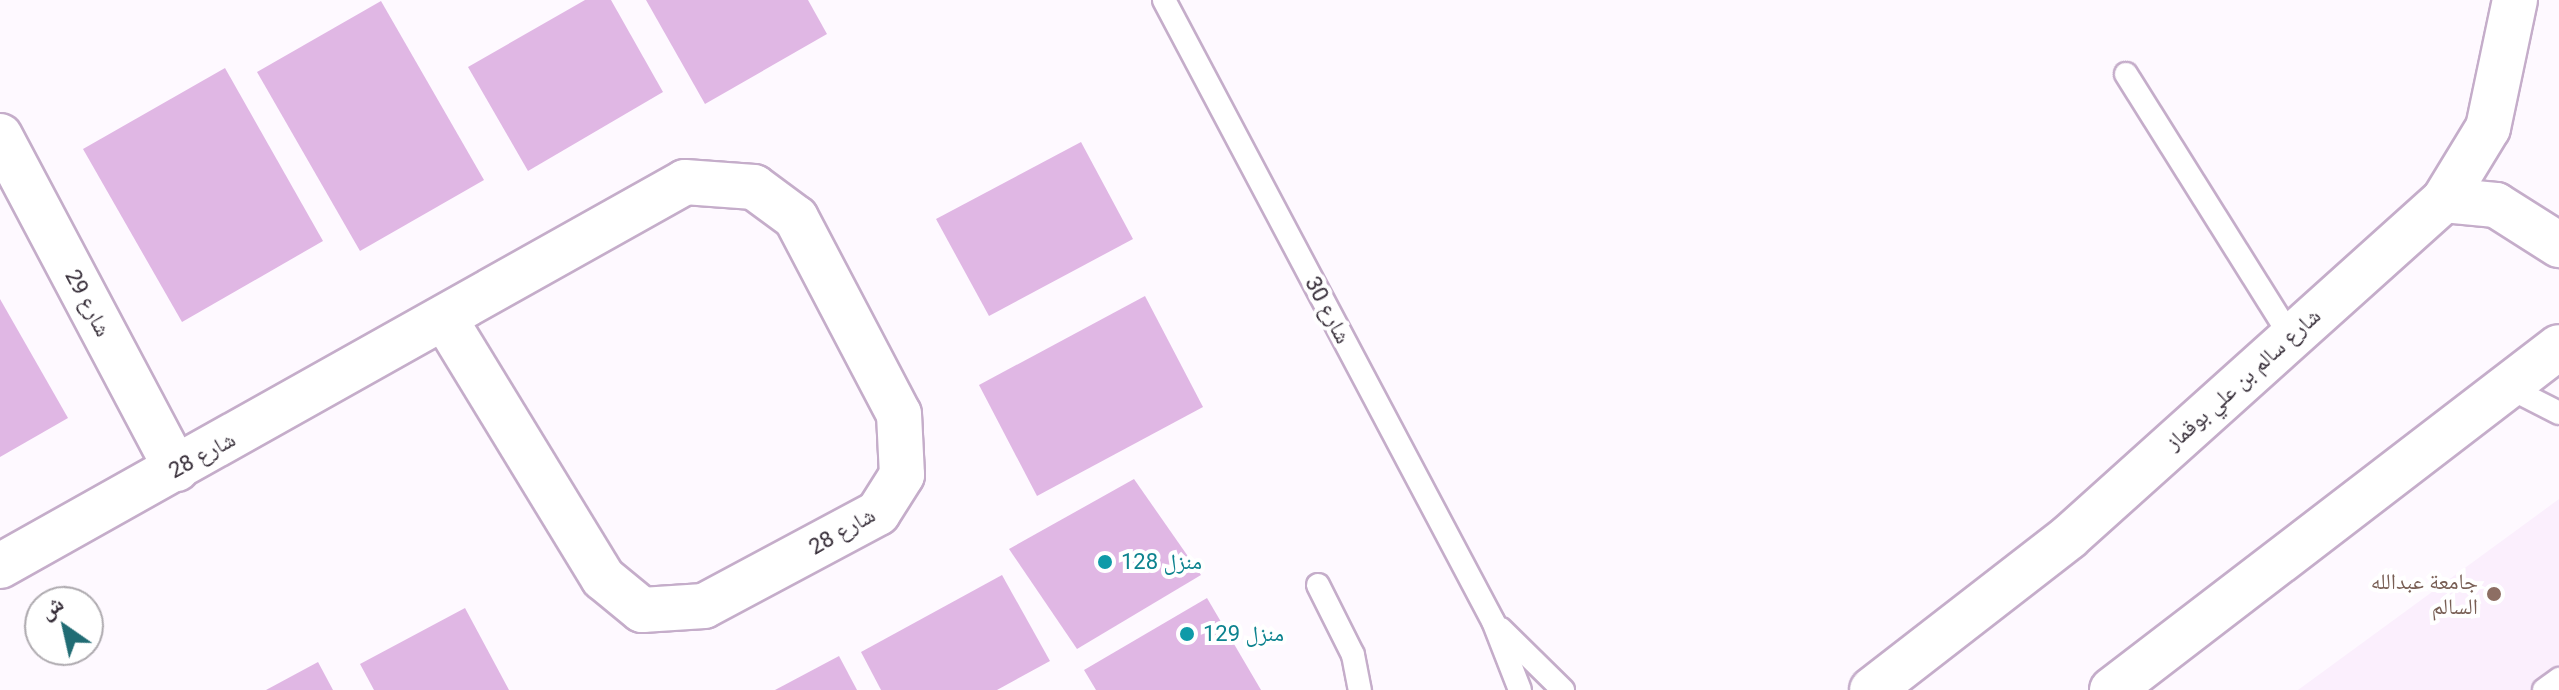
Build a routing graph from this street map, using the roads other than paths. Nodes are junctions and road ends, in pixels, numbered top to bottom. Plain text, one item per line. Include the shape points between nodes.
1 (1164, 0) edge
2 (2515, 0) edge
3 (2126, 74) dead end
4 (0, 136) edge
5 (2444, 200) junction
6 (2559, 245) edge
7 (445, 319) junction
8 (2290, 335) junction
9 (2559, 347) edge
10 (2508, 387) junction
11 (2559, 413) edge
12 (176, 469) junction
13 (0, 566) edge
14 (1318, 585) dead end
15 (1493, 621) junction
16 (2559, 679) edge
17 (1360, 690) edge
18 (1520, 690) edge
19 (1563, 690) edge
20 (1872, 690) edge
21 (2112, 690) edge
22 (2544, 690) edge

1 - 15 lane, شارع 30
2 - 5 street, شارع سالم بن علي بوقماز via 2488,128
3 - 8 lane
4 - 12 street, شارع 29
5 - 6 street via 2496,205
5 - 8 street, شارع سالم بن علي بوقماز
7 - 7 street, شارع 28 via 649,197 697,181 754,187 796,218 899,414 902,475 878,513 704,606 642,610 603,578
7 - 12 street, شارع 28
8 - 20 street, شارع سالم بن علي بوقماز via 2069,537
9 - 10 street
10 - 11 lane
10 - 21 street
12 - 13 street, شارع 28
14 - 17 lane via 1353,655
15 - 18 lane, شارع 30
15 - 19 lane, شارع 30
16 - 22 lane

